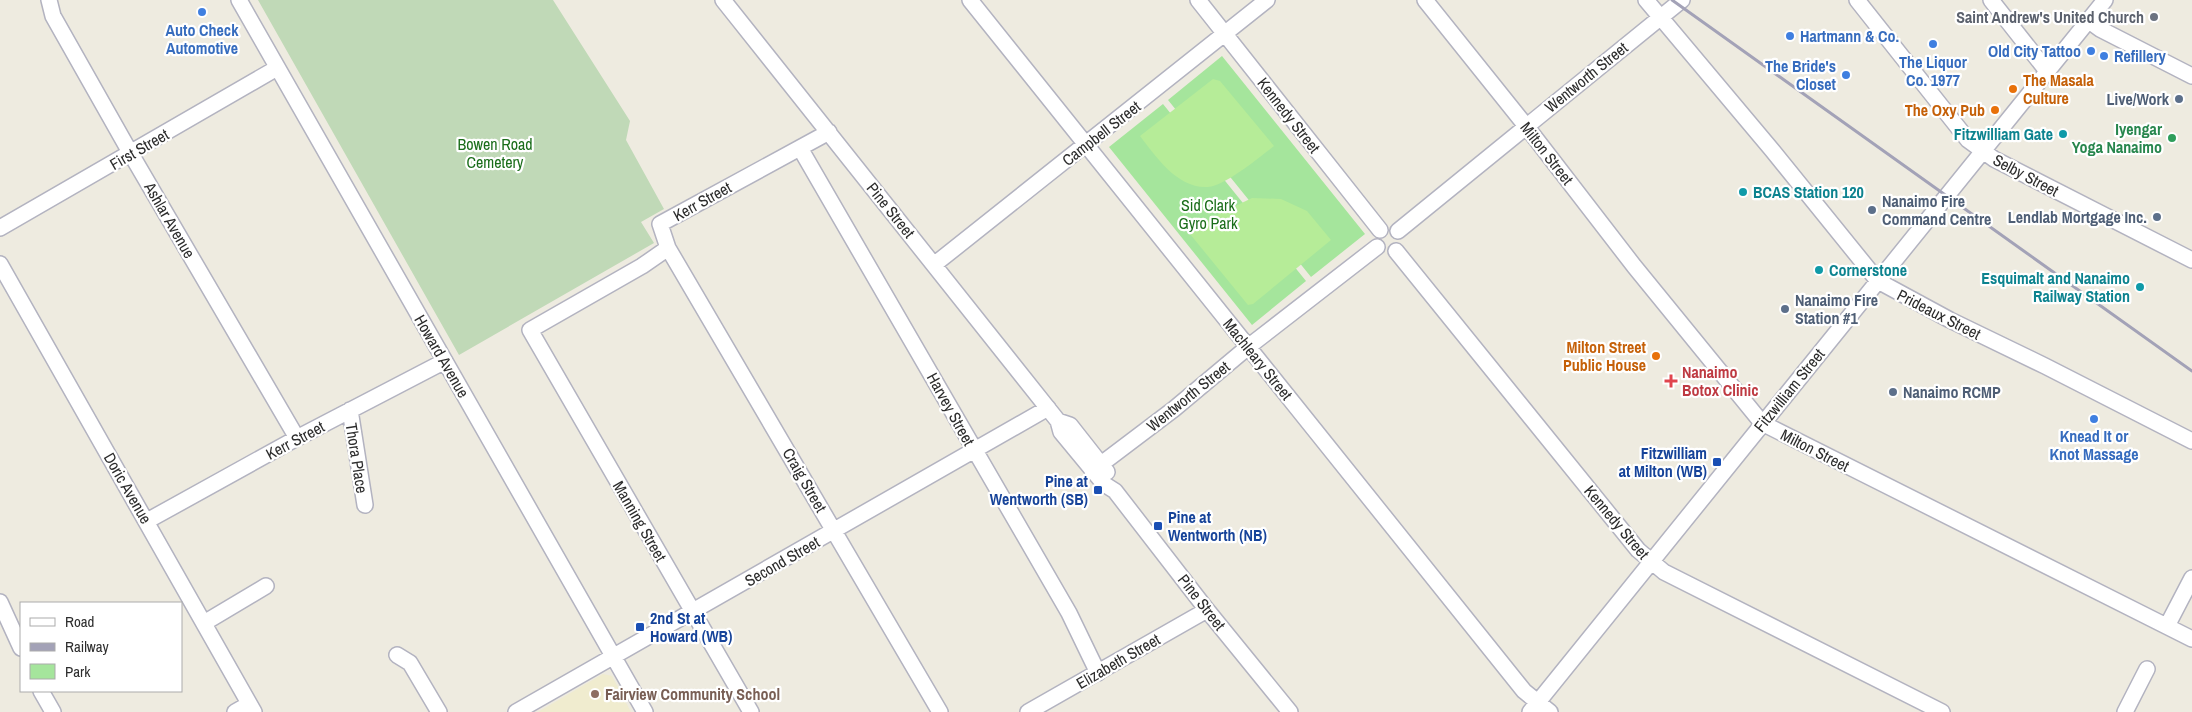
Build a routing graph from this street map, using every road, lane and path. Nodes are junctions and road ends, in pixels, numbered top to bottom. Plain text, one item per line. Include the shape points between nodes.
1 (49, 0) edge
2 (239, 0) edge
3 (723, 0) edge
4 (970, 0) edge
5 (1198, 0) edge
6 (1267, 0) edge
7 (1425, 0) edge
8 (1646, 0) edge
9 (1682, 0) edge
10 (1858, 0) edge
11 (1990, 0) edge
12 (2105, 0) edge
13 (1660, 18) junction
14 (2088, 21) junction
15 (1225, 34) junction
16 (277, 68) junction
17 (2047, 71) junction
18 (2192, 76) edge
19 (1526, 126) junction
20 (829, 132) junction
21 (1086, 145) junction
22 (800, 148) junction
23 (1982, 152) junction
24 (131, 154) junction
25 (0, 228) edge
26 (1380, 230) junction
27 (1398, 231) junction
28 (1377, 247) junction
29 (668, 248) junction
30 (1396, 251) junction
31 (2192, 260) edge
32 (0, 264) edge
33 (935, 264) junction
34 (1878, 281) junction
35 (1248, 347) junction
36 (445, 360) junction
37 (1048, 408) junction
38 (350, 410) junction
39 (1762, 423) junction
40 (297, 438) junction
41 (2192, 441) edge
42 (974, 450) junction
43 (1097, 468) junction
44 (365, 505) dead end
45 (147, 521) junction
46 (835, 531) junction
47 (1650, 562) junction
48 (2192, 578) edge
49 (266, 586) dead end
50 (0, 602) edge
51 (1207, 610) junction
52 (693, 611) junction
53 (204, 623) junction
54 (2166, 626) junction
55 (2192, 639) edge
56 (20, 646) edge
57 (397, 655) dead end
58 (613, 656) junction
59 (2147, 669) dead end
60 (1098, 672) junction
61 (42, 692) edge
62 (1534, 707) edge
63 (252, 708) edge
64 (52, 712) edge
65 (235, 712) edge
66 (439, 712) edge
67 (516, 712) edge
68 (645, 712) edge
69 (751, 712) edge
70 (940, 712) edge
71 (1028, 712) edge
72 (1290, 712) edge
73 (1550, 712) edge
74 (1942, 712) edge
75 (2125, 712) edge

1 - 24 street, Ashlar Avenue via 53,16
2 - 16 street, Howard Avenue
3 - 20 street, Pine Street
4 - 21 street, Machleary Street
5 - 15 street, Kennedy Street
6 - 15 street, Campbell Street
7 - 19 street, Milton Street
8 - 13 street, Prideaux Street
9 - 13 street, Wentworth Street
10 - 23 street, Selby Street via 1968,140
11 - 17 street
12 - 14 street, Fitzwilliam Street
13 - 19 street, Wentworth Street
13 - 34 street, Prideaux Street
14 - 17 street, Fitzwilliam Street
14 - 18 street
15 - 21 street, Campbell Street
15 - 26 street, Kennedy Street
16 - 24 street, First Street
16 - 36 street, Howard Avenue
17 - 23 street, Fitzwilliam Street
19 - 27 street, Wentworth Street
19 - 39 street, Milton Street via 1634,266
20 - 22 street, Kerr Street
20 - 33 street, Pine Street
21 - 33 street, Campbell Street
21 - 35 street, Machleary Street
22 - 29 street, Kerr Street via 660,224
22 - 42 street, Harvey Street
23 - 31 street, Selby Street
23 - 34 street, Fitzwilliam Street
24 - 25 street, First Street
24 - 40 street, Ashlar Avenue
26 - 27 street via 1388,226
26 - 28 street via 1375,238
27 - 30 street via 1402,240
28 - 30 street via 1387,253
28 - 35 street, Wentworth Street
29 - 46 street, Craig Street
29 - 52 street, Manning Street via 530,330
30 - 47 street, Kennedy Street
32 - 45 street, Doric Avenue
33 - 37 street, Pine Street
34 - 39 street, Fitzwilliam Street
34 - 41 street, Prideaux Street
35 - 43 street, Wentworth Street
35 - 62 street, Machleary Street
36 - 38 street, Kerr Street
36 - 58 street, Howard Avenue
37 - 42 street, Second Street
37 - 43 street, Pine Street via 1058,420 1061,432
38 - 40 street, Kerr Street
38 - 44 street, Thora Place
39 - 47 street, Fitzwilliam Street
39 - 54 street, Milton Street
40 - 45 street, Kerr Street
42 - 46 street, Second Street
42 - 60 street, Harvey Street via 1069,613
43 - 51 street, Pine Street via 1104,484 1115,491
45 - 53 street, Doric Avenue
46 - 52 street, Second Street
46 - 70 street, Craig Street
47 - 62 street, Fitzwilliam Street
47 - 74 street, Kennedy Street
48 - 54 street
49 - 53 street
50 - 56 street
51 - 60 street, Elizabeth Street
51 - 72 street, Pine Street
52 - 58 street, Second Street
52 - 69 street, Manning Street
53 - 63 street, Doric Avenue
54 - 55 street, Milton Street
57 - 66 street via 410,663
58 - 67 street, Second Street
58 - 68 street, Howard Avenue
59 - 75 street
60 - 71 street, Elizabeth Street
61 - 64 street
62 - 73 street, Machleary Street
63 - 65 street

